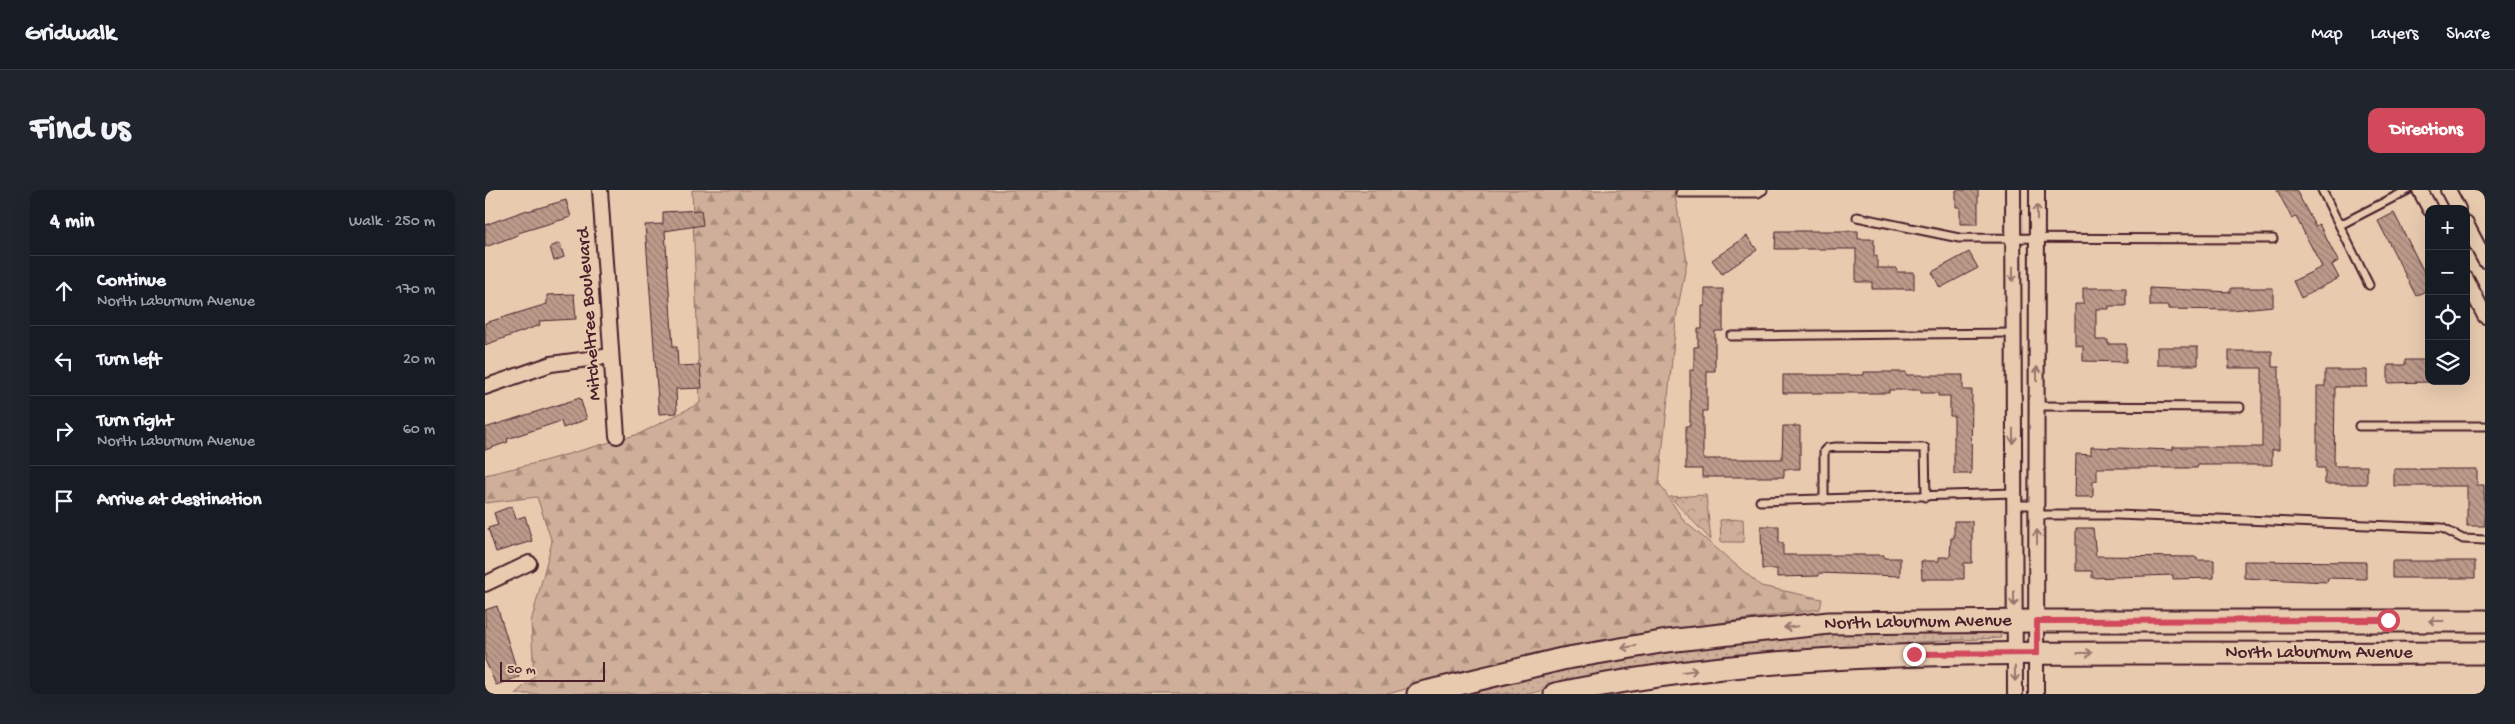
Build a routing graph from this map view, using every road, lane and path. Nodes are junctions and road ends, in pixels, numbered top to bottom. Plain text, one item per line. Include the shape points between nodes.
1 (600, 190) edge
2 (1763, 190) edge
3 (2013, 190) edge
4 (2037, 190) edge
5 (2322, 190) edge
6 (2408, 190) edge
7 (2420, 190) edge
8 (2448, 190) edge
9 (1680, 193) dead end
10 (2428, 205) edge
11 (2456, 205) edge
12 (1857, 217) dead end
13 (2340, 226) junction
14 (2470, 232) edge
15 (2273, 239) dead end
16 (2013, 240) junction
17 (2037, 240) junction
18 (2485, 260) edge
19 (2369, 286) dead end
20 (2470, 287) edge
21 (2485, 316) edge
22 (2013, 333) junction
23 (1731, 336) dead end
24 (611, 356) junction
25 (485, 387) edge
26 (2037, 406) junction
27 (2240, 407) dead end
28 (2359, 426) dead end
29 (2485, 426) edge
30 (617, 436) dead end
31 (1926, 497) junction
32 (2014, 499) junction
33 (1824, 500) junction
34 (1760, 502) dead end
35 (2037, 510) junction
36 (2485, 540) edge
37 (529, 564) dead end
38 (485, 584) edge
39 (2014, 621) junction
40 (2037, 621) junction
41 (2485, 621) edge
42 (2014, 653) junction
43 (2037, 653) junction
44 (2485, 653) edge
45 (1418, 694) edge
46 (1555, 694) edge
47 (2015, 694) edge
48 (2036, 694) edge

1 - 24 street, Mitcheltree Boulevard
2 - 9 lane via 1758,193
3 - 16 street
17 -> 4 street
5 - 13 lane
6 - 13 lane
7 - 10 street
8 - 11 street
12 - 16 lane via 1959,238
13 - 19 lane
14 - 18 street
15 - 17 lane
16 - 17 lane
16 -> 22 street
26 -> 17 street
20 - 21 street
22 - 23 lane
22 -> 32 street
24 - 25 street via 551,364
24 - 30 street, Mitcheltree Boulevard
26 - 27 lane
26 - 35 street
28 - 29 lane
31 - 32 lane
31 - 33 lane
31 - 33 lane via 1925,448 1836,447 1824,451
32 - 35 lane
32 -> 39 street
33 - 34 lane
35 - 36 lane via 2442,528 2463,539
40 -> 35 street
37 - 38 street
39 - 40 main road, North Laburnum Avenue
39 - 42 street
39 -> 45 main road, North Laburnum Avenue via 1829,623 1710,635 1562,659
41 -> 40 main road, North Laburnum Avenue
40 - 43 street
42 - 43 main road, North Laburnum Avenue
46 -> 42 main road, North Laburnum Avenue via 1640,678 1789,660
42 -> 47 street
43 -> 44 main road, North Laburnum Avenue
43 - 48 street

